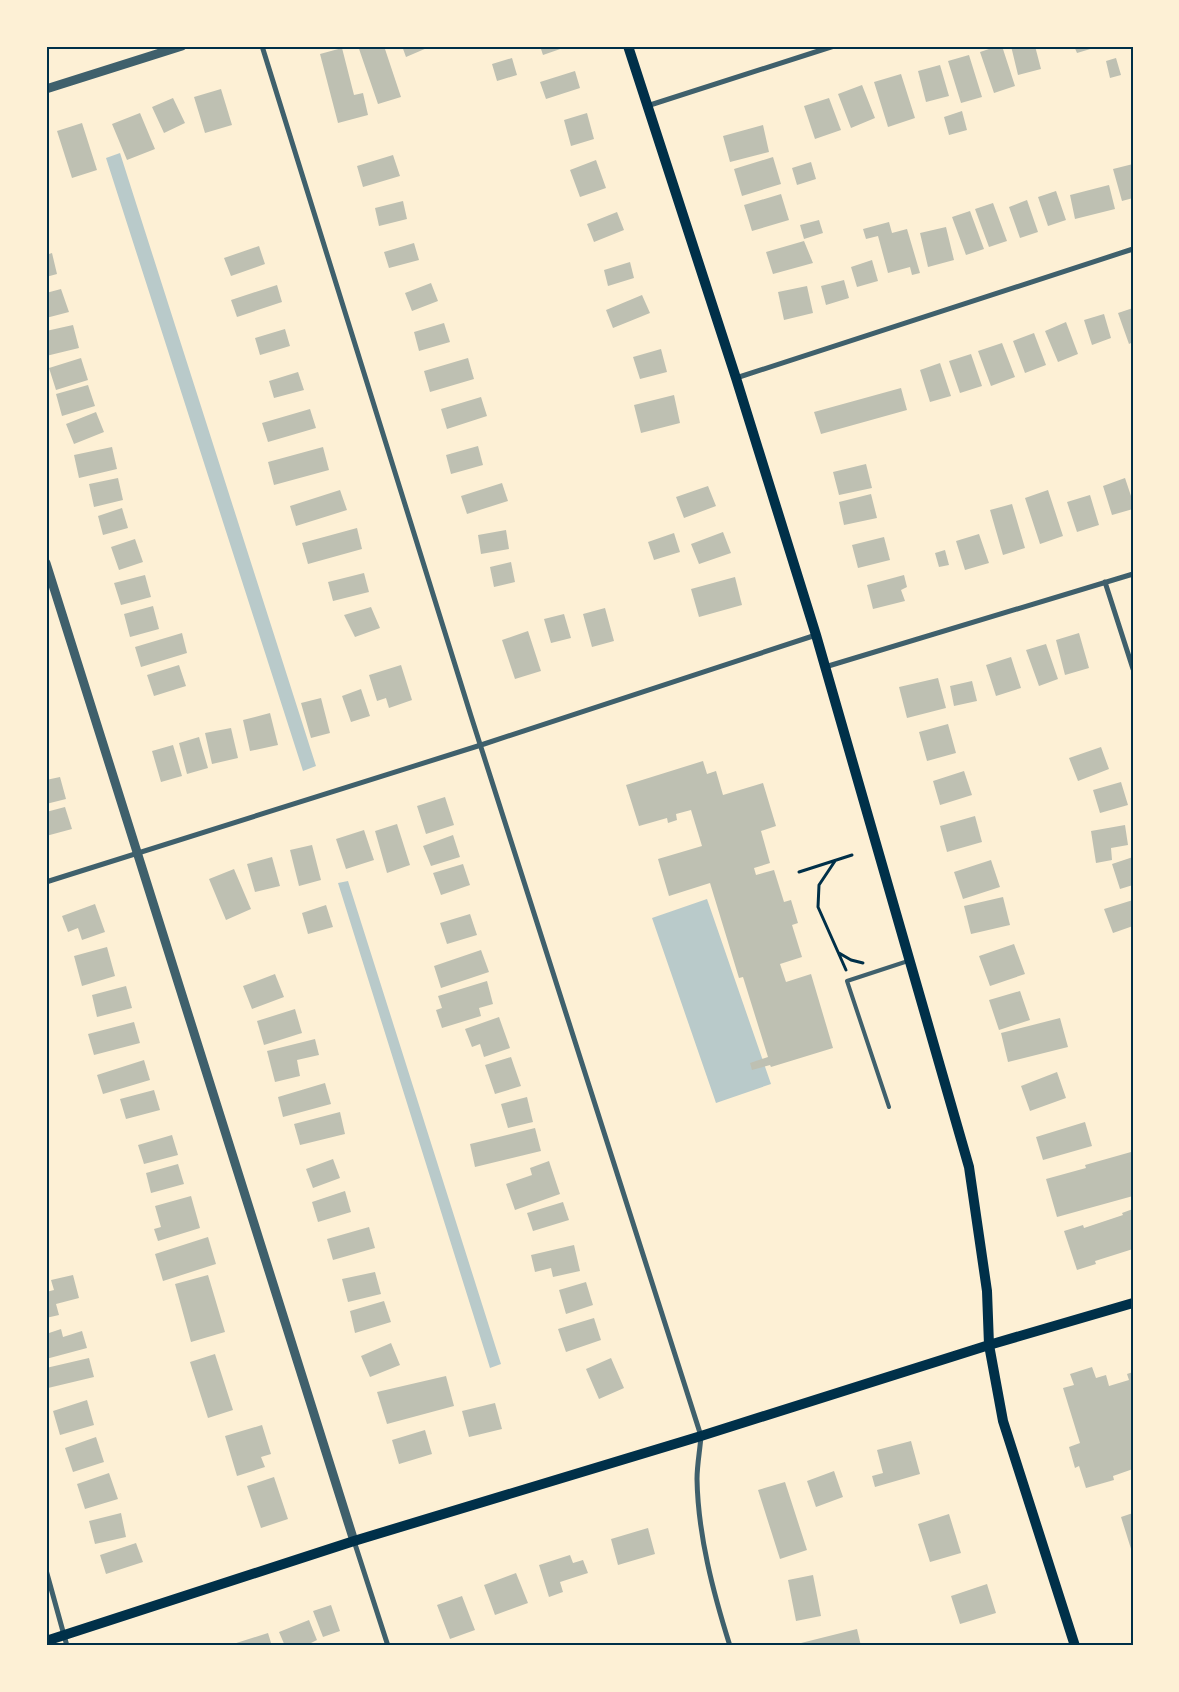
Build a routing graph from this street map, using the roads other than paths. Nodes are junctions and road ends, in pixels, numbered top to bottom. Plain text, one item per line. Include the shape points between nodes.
1 (182, 46) edge
2 (262, 46) edge
3 (628, 46) edge
4 (834, 46) edge
5 (46, 89) edge
6 (646, 106) junction
7 (1133, 249) edge
8 (736, 378) junction
9 (46, 563) edge
10 (1133, 574) edge
11 (1105, 582) junction
12 (816, 635) junction
13 (825, 667) junction
14 (1133, 669) edge
15 (481, 745) junction
16 (137, 853) junction
17 (46, 882) edge
18 (911, 961) junction
19 (889, 1107) dead end
20 (1133, 1303) edge
21 (989, 1345) junction
22 (701, 1436) junction
23 (354, 1541) junction
24 (46, 1570) edge
25 (66, 1641) edge
26 (46, 1642) edge
27 (388, 1646) edge
28 (730, 1646) edge
29 (1076, 1646) edge

1 - 5 street
2 - 15 street
3 - 6 main road
4 - 6 street
6 - 8 main road
7 - 8 street
8 - 12 main road
9 - 16 street
10 - 11 street
11 - 13 street
11 - 14 street
12 - 13 main road
12 - 15 street
13 - 18 main road
15 - 16 street
15 - 22 street
16 - 17 street
16 - 23 street
18 - 19 lane via 847,981
18 - 21 main road via 969,1167 987,1291
20 - 21 main road
21 - 22 main road
21 - 29 main road via 1004,1420
22 - 23 main road
22 - 28 street via 697,1477 699,1507 708,1566
23 - 25 main road
23 - 27 street
24 - 25 street
25 - 26 main road

